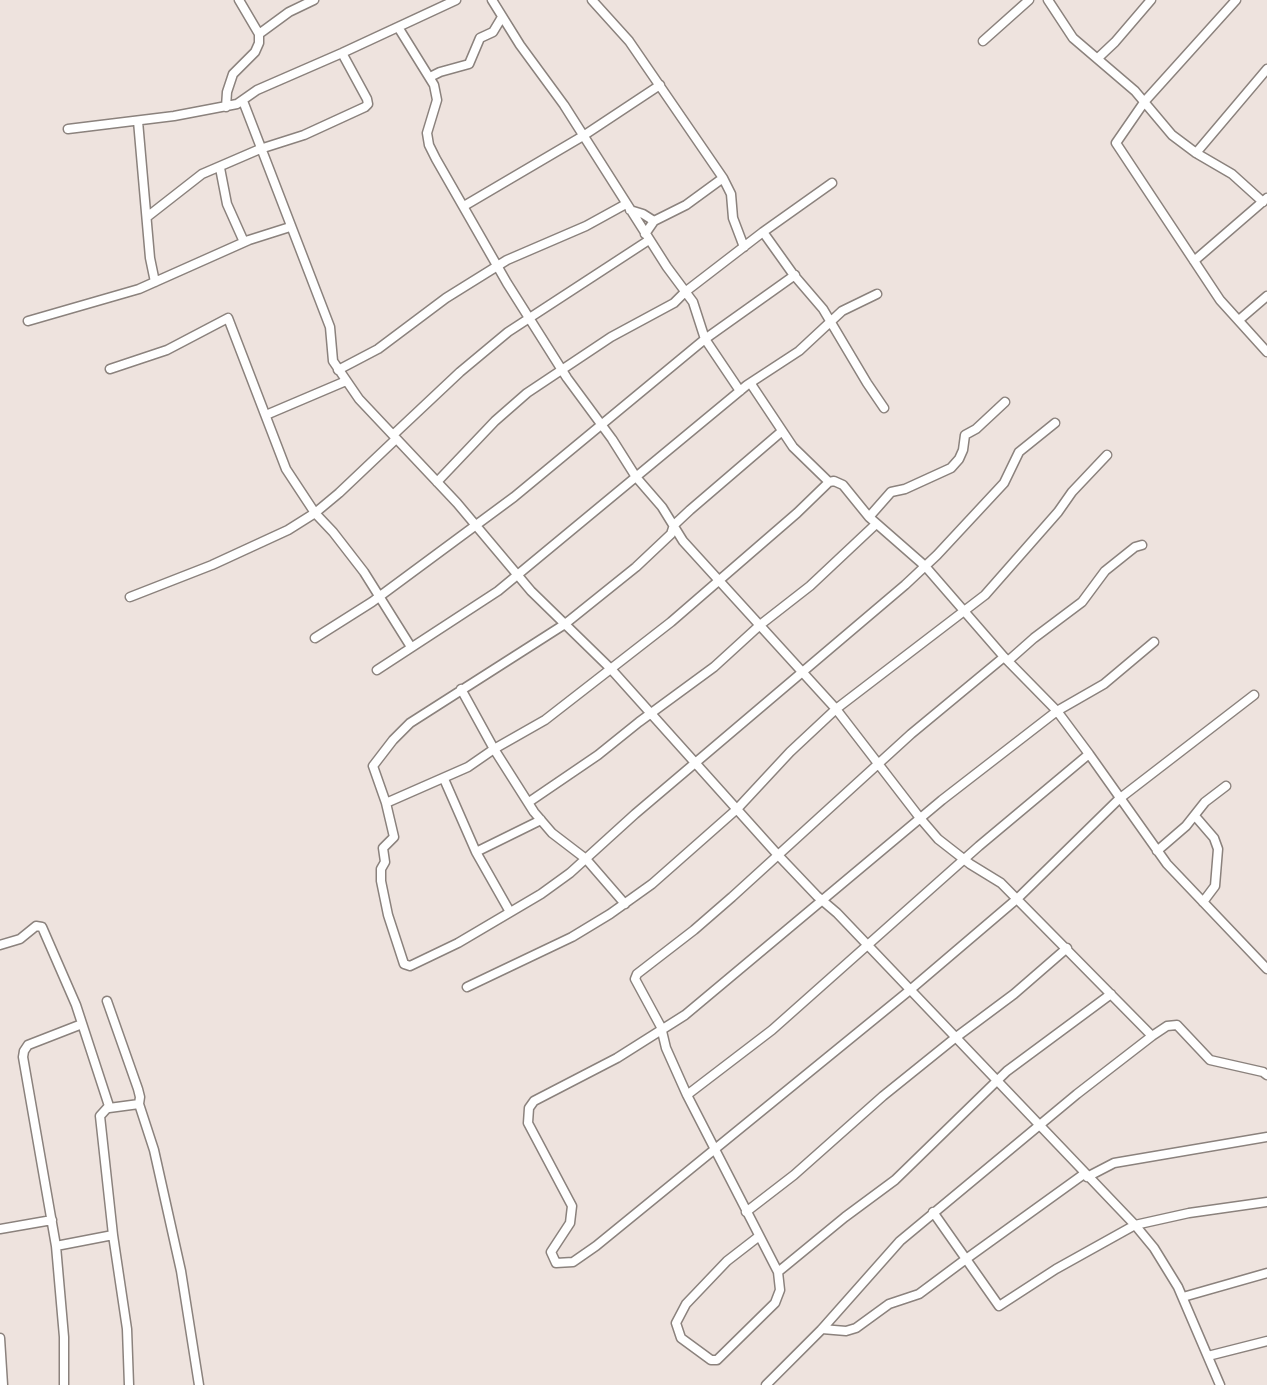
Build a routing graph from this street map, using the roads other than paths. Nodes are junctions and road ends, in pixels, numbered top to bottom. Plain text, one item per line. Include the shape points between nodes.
1 (239, 0) edge
2 (314, 0) edge
3 (456, 0) edge
4 (492, 0) edge
5 (592, 0) edge
6 (1029, 0) edge
7 (1048, 0) edge
8 (1151, 0) edge
9 (1236, 0) edge
10 (502, 17) junction
11 (398, 27) junction
12 (259, 34) junction
13 (983, 41) dead end
14 (342, 53) junction
15 (1098, 58) junction
16 (1267, 69) edge
17 (430, 77) junction
18 (660, 85) junction
19 (243, 101) junction
20 (1145, 101) junction
21 (226, 107) junction
22 (138, 121) junction
23 (68, 129) dead end
24 (583, 136) junction
25 (260, 149) junction
26 (1196, 153) junction
27 (220, 167) junction
28 (723, 178) junction
29 (832, 183) dead end
30 (1265, 200) edge
31 (464, 206) junction
32 (628, 208) junction
33 (147, 217) junction
34 (654, 221) junction
35 (290, 227) junction
36 (763, 232) junction
37 (647, 237) junction
38 (244, 242) junction
39 (744, 247) junction
40 (1194, 261) junction
41 (498, 267) junction
42 (795, 275) junction
43 (155, 282) junction
44 (685, 292) junction
45 (877, 294) dead end
46 (1267, 296) edge
47 (529, 317) junction
48 (1239, 320) junction
49 (28, 321) dead end
50 (830, 322) junction
51 (705, 339) junction
52 (1267, 352) edge
53 (110, 369) dead end
54 (562, 369) junction
55 (338, 370) junction
56 (346, 381) junction
57 (751, 384) junction
58 (740, 391) junction
59 (1005, 402) dead end
60 (884, 408) dead end
61 (266, 415) junction
62 (1055, 423) dead end
63 (603, 426) junction
64 (781, 432) junction
65 (395, 437) junction
66 (1107, 455) dead end
67 (636, 477) junction
68 (437, 482) junction
69 (829, 482) junction
70 (315, 513) junction
71 (869, 517) junction
72 (475, 524) junction
73 (876, 524) junction
74 (674, 525) junction
75 (1142, 545) dead end
76 (925, 566) junction
77 (518, 575) junction
78 (719, 580) junction
79 (380, 596) junction
80 (130, 597) dead end
81 (963, 611) junction
82 (565, 624) junction
83 (760, 625) junction
84 (315, 638) dead end
85 (1154, 642) dead end
86 (411, 648) junction
87 (1006, 659) junction
88 (377, 670) dead end
89 (611, 670) junction
90 (802, 673) junction
91 (461, 689) junction
92 (1254, 695) dead end
93 (836, 709) junction
94 (1057, 711) junction
95 (651, 713) junction
96 (494, 749) junction
97 (1089, 754) junction
98 (696, 763) junction
99 (878, 763) junction
100 (444, 779) junction
101 (1226, 786) dead end
102 (1119, 799) junction
103 (529, 802) junction
104 (386, 803) junction
105 (737, 809) junction
106 (1195, 816) junction
107 (920, 818) junction
108 (541, 820) junction
109 (1157, 851) junction
110 (476, 852) junction
111 (777, 854) junction
112 (586, 859) junction
113 (964, 859) junction
114 (1017, 898) junction
115 (822, 901) junction
116 (1203, 902) junction
117 (625, 904) junction
118 (510, 912) junction
119 (0, 945) edge
120 (867, 946) junction
121 (1067, 948) junction
122 (1267, 969) edge
123 (467, 987) dead end
124 (910, 990) junction
125 (1111, 994) junction
126 (107, 1001) dead end
127 (82, 1024) junction
128 (662, 1032) junction
129 (1152, 1036) junction
130 (955, 1038) junction
131 (1266, 1072) edge
132 (996, 1082) junction
133 (687, 1095) junction
134 (139, 1104) junction
135 (109, 1108) junction
136 (1039, 1127) junction
137 (1267, 1137) edge
138 (714, 1150) junction
139 (1085, 1175) junction
140 (1267, 1202) edge
141 (746, 1212) junction
142 (933, 1212) junction
143 (52, 1220) junction
144 (1135, 1225) junction
145 (0, 1229) edge
146 (113, 1235) junction
147 (758, 1237) junction
148 (56, 1246) junction
149 (966, 1259) junction
150 (778, 1272) junction
151 (1267, 1273) edge
152 (1183, 1297) junction
153 (822, 1329) junction
154 (0, 1338) edge
155 (1267, 1341) edge
156 (1208, 1356) junction
157 (3, 1385) edge
158 (64, 1385) edge
159 (129, 1385) edge
160 (199, 1385) edge
161 (765, 1385) edge
162 (1220, 1385) edge

1 - 12 street
2 - 12 street
3 - 11 street
4 - 10 street
5 - 18 street
6 - 13 street
7 - 15 street via 1073,38
8 - 15 street
9 - 20 street
10 - 17 street via 493,32 480,38 469,64
10 - 24 street
11 - 14 street
11 - 17 street
12 - 21 street via 255,52 233,74
14 - 19 street via 257,90
14 - 25 street via 368,104
15 - 20 street
16 - 26 street
17 - 31 street via 437,100 427,133 429,145
18 - 24 street
18 - 28 street
19 - 21 street
19 - 25 street
20 - 26 street via 1166,128
20 - 40 street via 1116,143
21 - 22 street
22 - 23 street
22 - 33 street
24 - 31 street
24 - 32 street
25 - 27 street
25 - 35 street
26 - 30 street
27 - 33 street via 189,183
27 - 38 street via 227,204
28 - 34 street
28 - 39 street
29 - 36 street
30 - 40 street
31 - 41 street
32 - 34 street
32 - 37 street
32 - 41 street
33 - 43 street
34 - 37 street
35 - 38 street
35 - 55 street via 330,327 331,352
36 - 39 street
36 - 42 street
37 - 44 street
37 - 47 street
38 - 43 street
39 - 44 street
40 - 48 street
41 - 47 street
41 - 55 street via 446,298 378,349
42 - 50 street
42 - 51 street
43 - 49 street
44 - 51 street
44 - 54 street via 664,310
45 - 50 street
46 - 48 street
47 - 54 street
47 - 65 street via 460,372
48 - 52 street
50 - 57 street via 799,351
50 - 60 street
51 - 58 street
51 - 63 street
53 - 61 street via 167,350 228,318
54 - 63 street
54 - 68 street via 495,421
55 - 56 street
56 - 61 street
56 - 65 street
57 - 58 street
57 - 64 street
58 - 67 street
59 - 71 street via 965,435 951,468 891,492
61 - 70 street via 286,469
62 - 76 street via 1019,452 1004,483
63 - 67 street
63 - 72 street
64 - 69 street
64 - 74 street
65 - 68 street
65 - 70 street via 376,460
66 - 81 street via 997,583
67 - 74 street
67 - 77 street
68 - 72 street
69 - 71 street via 843,485
69 - 78 street
70 - 79 street
70 - 80 street via 260,544
71 - 73 street
72 - 77 street
72 - 79 street
73 - 76 street
73 - 83 street
74 - 78 street
74 - 82 street via 671,534 636,567
75 - 87 street via 1105,571 1082,602
76 - 81 street
76 - 90 street
77 - 82 street
77 - 86 street
78 - 83 street
78 - 89 street
79 - 84 street
79 - 86 street
81 - 87 street
81 - 93 street
82 - 89 street
82 - 91 street
83 - 90 street
83 - 95 street via 714,667
85 - 94 street via 1104,684
86 - 88 street
87 - 94 street
87 - 99 street via 937,710
89 - 95 street
89 - 96 street via 545,720
90 - 93 street
90 - 98 street
91 - 96 street
91 - 104 street via 410,723 375,763
92 - 102 street
93 - 99 street
93 - 105 street
94 - 97 street
94 - 107 street
95 - 98 street
95 - 103 street
96 - 100 street
96 - 103 street
97 - 102 street
97 - 113 street
98 - 105 street
98 - 112 street
99 - 107 street
99 - 111 street
100 - 104 street
100 - 110 street
101 - 106 street
102 - 109 street
102 - 114 street
103 - 108 street
104 - 118 street via 394,837 383,848 381,881 406,966 418,964
105 - 111 street
105 - 117 street
106 - 109 street
106 - 116 street via 1218,849 1215,886
107 - 113 street
107 - 115 street
108 - 110 street
108 - 112 street
109 - 116 street
110 - 118 street
111 - 115 street
111 - 128 street via 694,930 635,976
112 - 117 street
112 - 118 street
113 - 114 street
113 - 120 street
114 - 121 street
114 - 124 street
115 - 120 street
115 - 128 street
116 - 122 street
117 - 123 street via 572,937
119 - 127 street via 42,927
120 - 124 street
120 - 133 street via 759,1041
121 - 125 street
121 - 130 street
124 - 130 street
124 - 138 street
125 - 129 street
125 - 132 street
126 - 134 street
127 - 135 street
127 - 143 street via 28,1045 24,1051
128 - 133 street
128 - 138 street via 542,1095 529,1108 530,1129 572,1206 570,1223 551,1252 556,1264 573,1262
129 - 131 street via 1177,1025 1210,1060
129 - 136 street
130 - 132 street
130 - 141 street
132 - 136 street
132 - 150 street via 895,1180
133 - 138 street
134 - 135 street
134 - 160 street via 174,1234
135 - 146 street via 100,1116
136 - 139 street
136 - 142 street
137 - 139 street via 1114,1163
138 - 141 street
139 - 144 street
139 - 149 street
140 - 144 street
141 - 147 street
142 - 149 street
142 - 153 street via 900,1241
143 - 145 street
143 - 148 street
144 - 149 street via 999,1306
144 - 152 street
146 - 148 street
146 - 159 street via 127,1329
147 - 150 street
147 - 150 street via 727,1261 686,1304 676,1323 681,1338 717,1360 775,1303 780,1290
148 - 158 street
149 - 153 street via 919,1294 889,1304 856,1328
151 - 152 street
152 - 156 street
153 - 161 street
154 - 157 street
155 - 156 street
156 - 162 street

